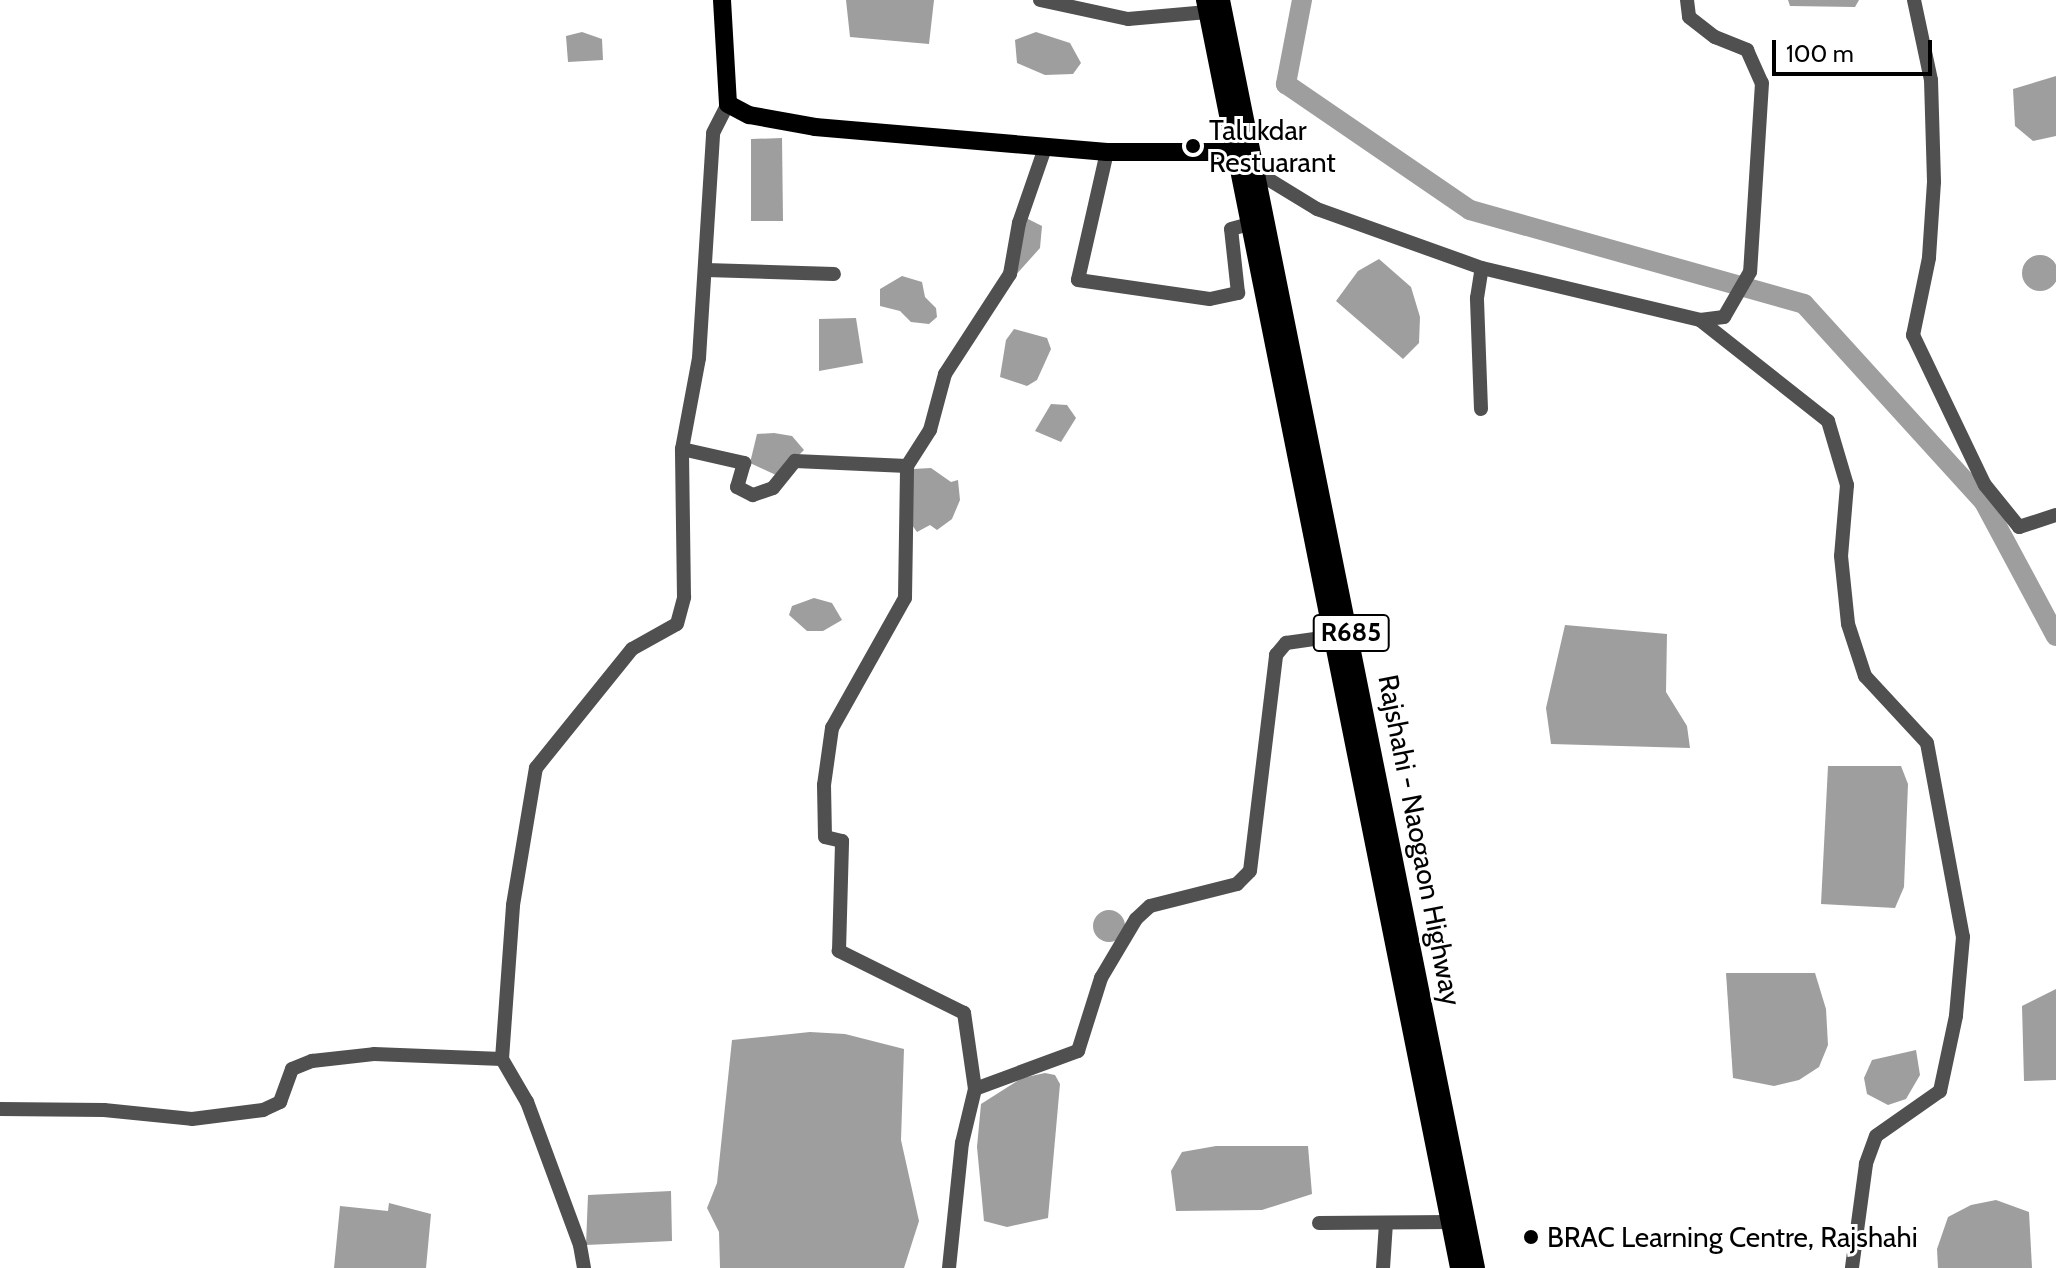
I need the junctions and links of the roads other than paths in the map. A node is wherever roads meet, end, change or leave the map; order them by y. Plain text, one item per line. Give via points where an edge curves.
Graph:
1 (722, 0) edge
2 (1040, 0) edge
3 (1687, 0) edge
4 (1914, 0) edge
5 (1212, 4) edge
6 (728, 104) junction
7 (1045, 148) junction
8 (1107, 152) junction
9 (1235, 152) junction
10 (1255, 171) junction
11 (1250, 224) junction
12 (1482, 268) junction
13 (706, 270) junction
14 (834, 274) dead end
15 (1277, 311) junction
16 (1700, 320) junction
17 (1481, 409) dead end
18 (682, 449) junction
19 (907, 466) junction
20 (2056, 515) edge
21 (1335, 636) junction
22 (502, 1059) junction
23 (975, 1089) junction
24 (0, 1109) edge
25 (1450, 1222) junction
26 (1319, 1223) dead end
27 (1386, 1223) junction
28 (584, 1268) edge
29 (949, 1268) edge
30 (1383, 1268) edge
31 (1459, 1268) edge
32 (1476, 1268) edge
33 (1852, 1268) edge

1 - 6 main road
2 - 5 street via 1128,19
3 - 16 street via 1689,17 1715,37 1747,50 1762,83 1750,272 1724,317
4 - 20 street via 1931,80 1934,182 1929,258 1913,335 1985,485 2019,527
5 - 9 main road, Rajshahi - Naogaon Highway / R685
5 - 10 main road, Rajshahi - Naogaon Highway / R685
6 - 7 main road via 749,115 815,127
6 - 13 street via 713,133
7 - 8 main road
7 - 19 street via 1019,223 1010,274 945,374 930,430
8 - 9 main road
8 - 11 street via 1078,280 1210,299 1238,293 1231,229
9 - 11 main road, Rajshahi - Naogaon Highway / R685
10 - 12 street via 1317,209
10 - 15 main road, Rajshahi - Naogaon Highway / R685
11 - 15 main road, Rajshahi - Naogaon Highway / R685
12 - 16 street
12 - 17 street via 1477,298
13 - 14 street
13 - 18 street via 699,358
15 - 21 main road, Rajshahi - Naogaon Highway / R685
15 - 32 main road, Rajshahi - Naogaon Highway / R685
16 - 33 street via 1828,421 1847,485 1841,556 1848,624 1865,676 1927,743 1963,937 1956,1016 1940,1091 1876,1136 1866,1164
18 - 19 street via 744,463 737,487 753,495 773,488 795,461
18 - 22 street via 684,597 677,624 632,649 536,768 513,905
19 - 23 street via 905,598 832,728 824,785 825,837 842,841 839,951 964,1013
21 - 23 street via 1286,643 1276,655 1250,871 1237,884 1150,906 1136,919 1101,978 1078,1051
21 - 25 main road, Rajshahi - Naogaon Highway / R685
22 - 24 street via 374,1054 312,1061 292,1069 280,1102 272,1106 192,1119 104,1110
22 - 28 street via 527,1102
23 - 29 street via 962,1143
25 - 27 street
25 - 31 main road, Rajshahi - Naogaon Highway / R685
26 - 27 street
27 - 30 street

